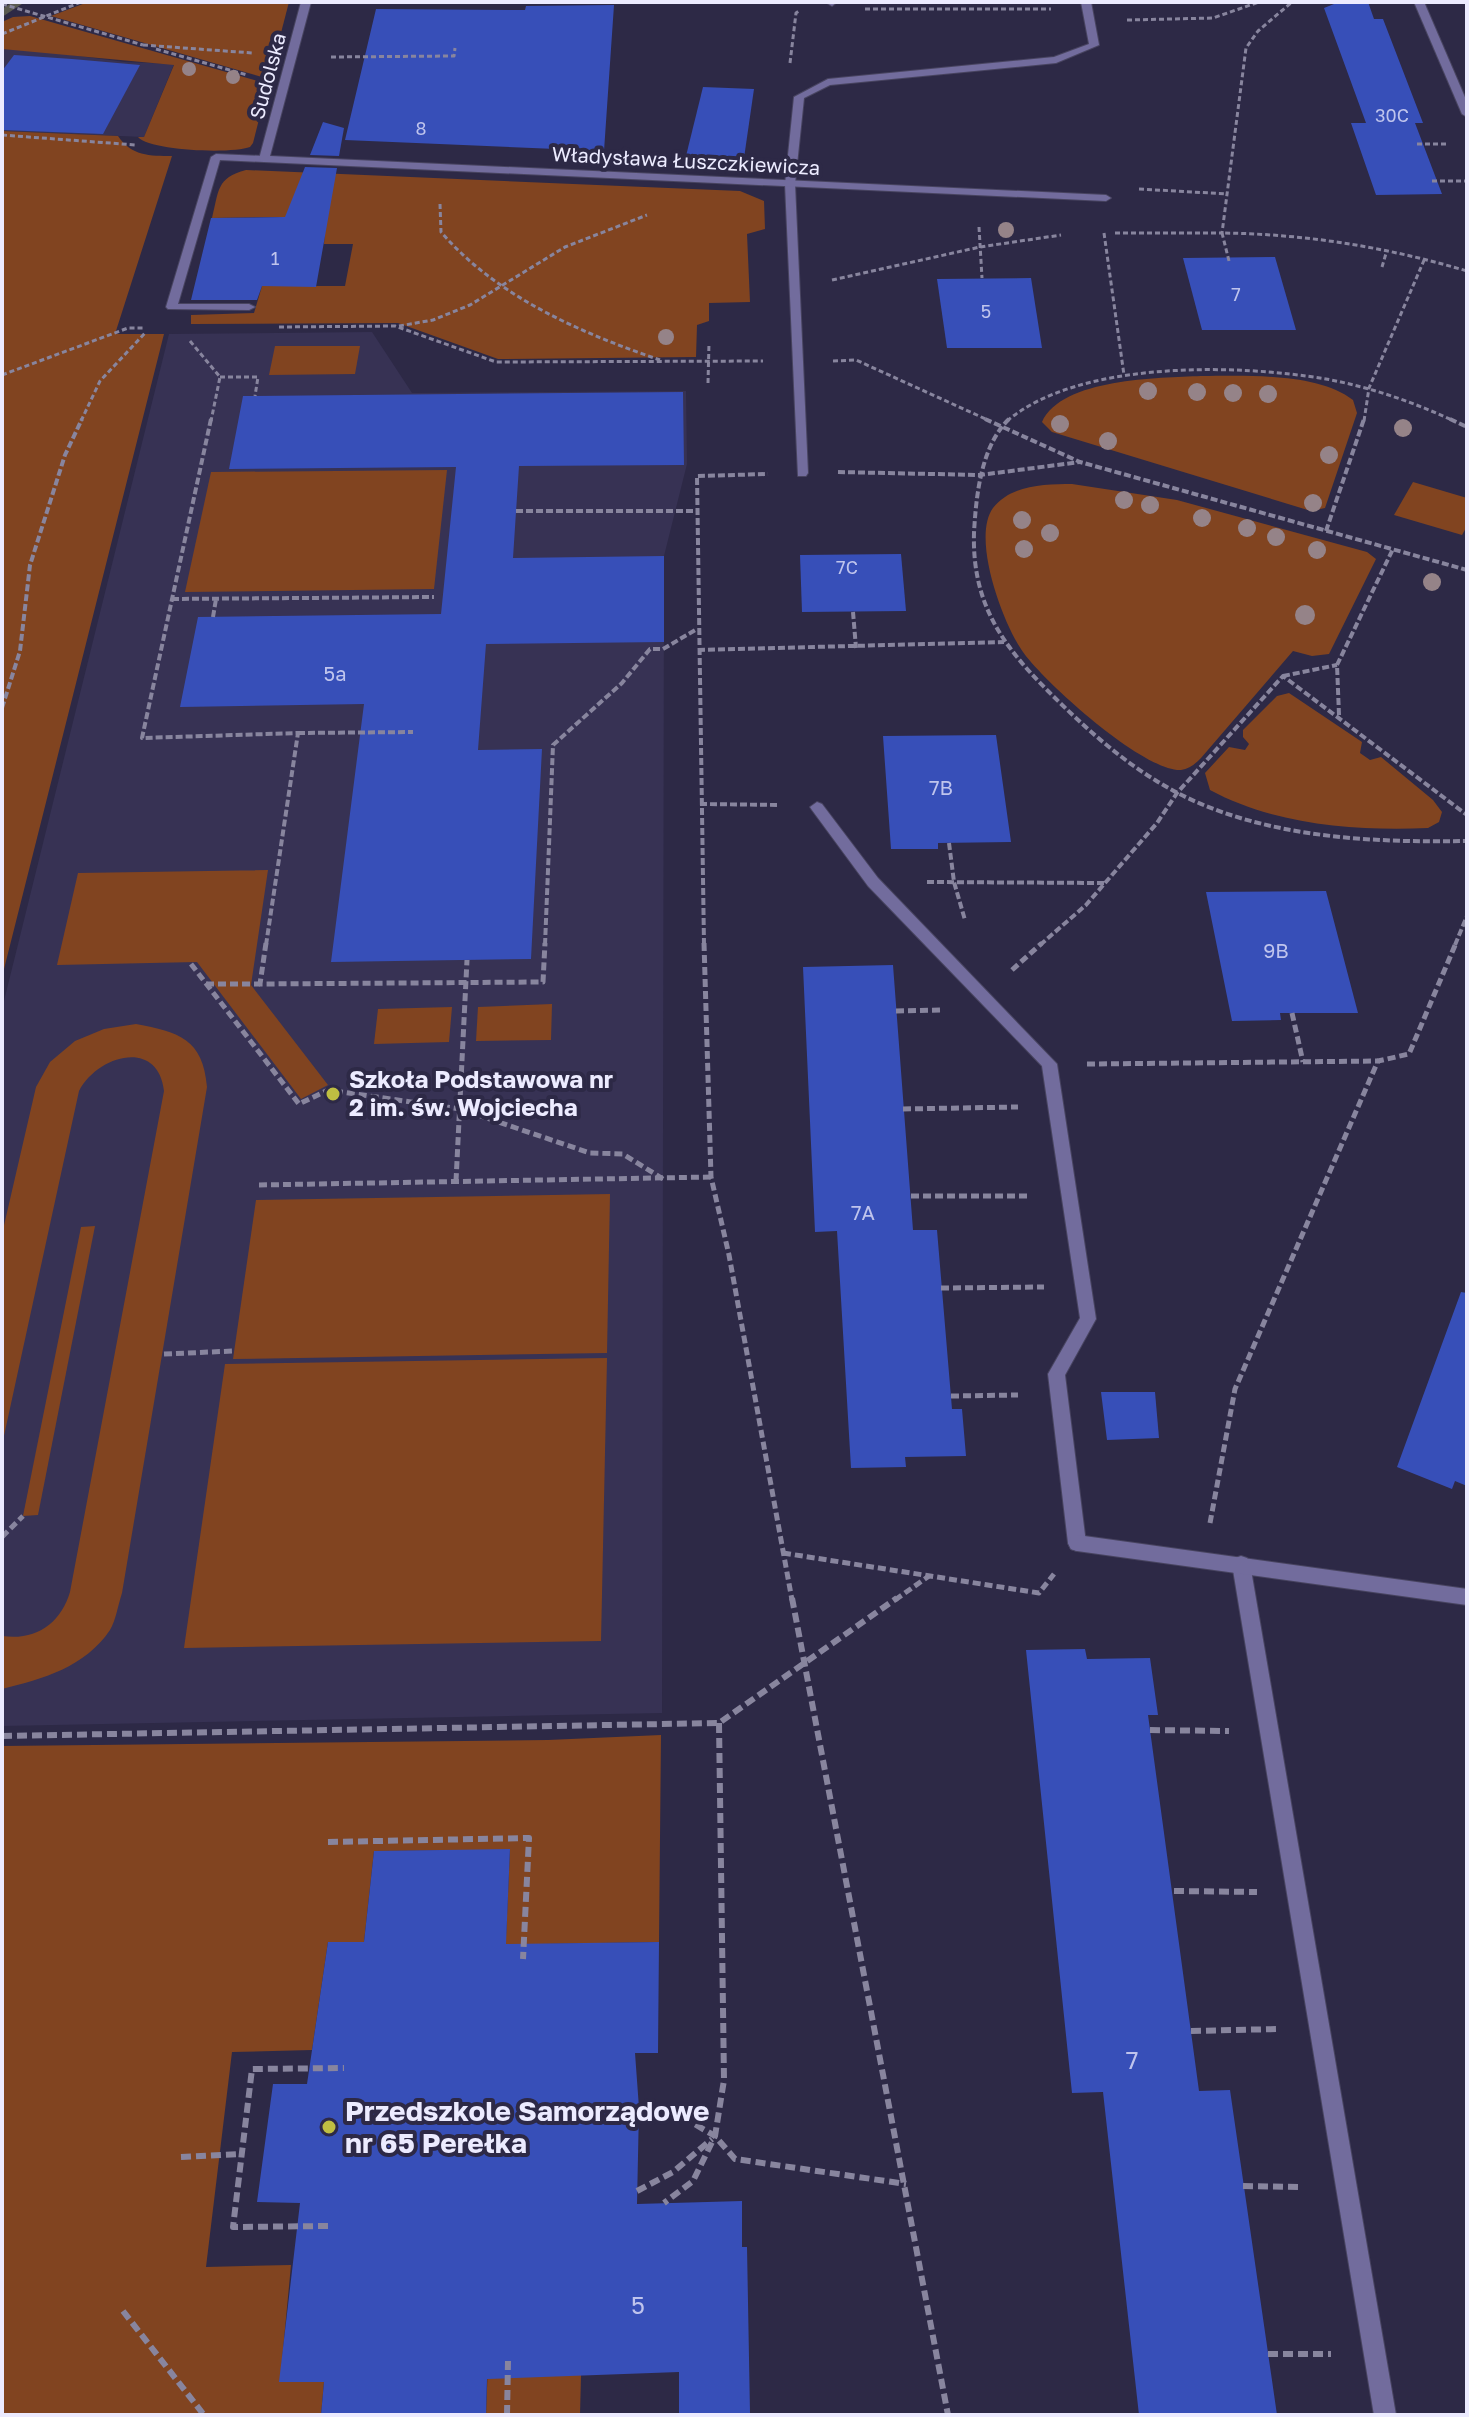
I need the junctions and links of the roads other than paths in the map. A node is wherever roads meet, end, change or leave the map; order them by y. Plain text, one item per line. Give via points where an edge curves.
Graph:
1 (306, 2) edge
2 (1419, 2) edge
3 (1087, 5) edge
4 (1467, 114) edge
5 (264, 159) junction
6 (790, 184) junction
7 (1106, 198) road end
8 (249, 307) dead end
9 (802, 473) road end
10 (817, 807) road end
11 (1241, 1564) junction
12 (1467, 1597) edge
13 (1385, 2415) edge

1 - 5 street, Sudolska
2 - 4 street
3 - 6 street via 1094,45 1056,60 828,82 799,97
5 - 6 street, Władysława Łuszczkiewicza
5 - 8 street, Władysława Łuszczkiewicza via 216,157 172,307
6 - 7 street, Władysława Łuszczkiewicza
6 - 9 street
10 - 11 street via 873,882 1049,1064 1088,1319 1056,1374 1077,1543
11 - 12 street
11 - 13 street

